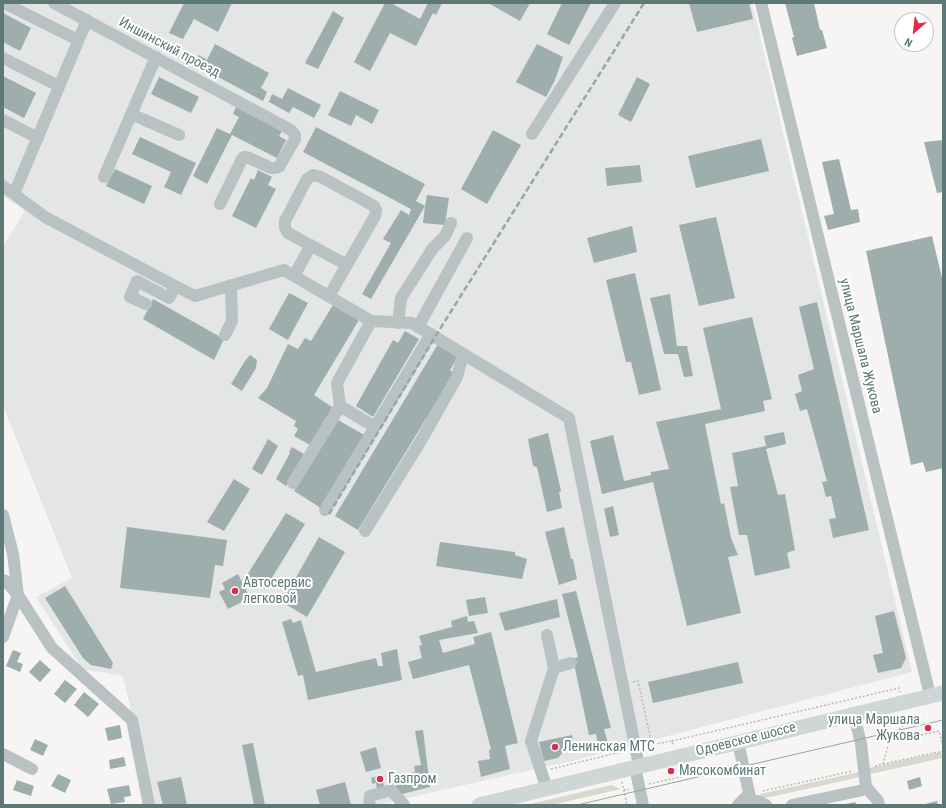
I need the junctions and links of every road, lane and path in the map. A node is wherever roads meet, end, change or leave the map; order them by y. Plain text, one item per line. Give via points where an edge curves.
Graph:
1 (4, 3) edge
2 (54, 3) edge
3 (615, 3) edge
4 (762, 3) edge
5 (87, 20) junction
6 (78, 40) junction
7 (156, 57) junction
8 (3, 58) edge
9 (59, 86) junction
10 (131, 114) junction
11 (3, 120) edge
12 (532, 134) dead end
13 (179, 135) dead end
14 (38, 138) junction
15 (104, 177) dead end
16 (3, 186) edge
17 (14, 194) junction
18 (220, 204) dead end
19 (451, 223) dead end
20 (467, 238) dead end
21 (311, 245) junction
22 (347, 265) junction
23 (294, 276) junction
24 (231, 285) junction
25 (175, 286) junction
26 (329, 296) junction
27 (146, 304) dead end
28 (371, 321) junction
29 (398, 323) junction
30 (418, 327) junction
31 (431, 334) junction
32 (225, 335) dead end
33 (463, 354) junction
34 (340, 406) junction
35 (374, 427) junction
36 (293, 483) dead end
37 (325, 510) dead end
38 (3, 515) edge
39 (365, 531) dead end
40 (3, 580) edge
41 (18, 595) junction
42 (547, 635) dead end
43 (3, 636) edge
44 (572, 663) dead end
45 (554, 668) junction
46 (623, 684) junction
47 (937, 694) edge
48 (854, 714) junction
49 (738, 742) junction
50 (652, 745) junction
51 (636, 748) junction
52 (943, 750) edge
53 (3, 754) edge
54 (676, 757) junction
55 (742, 763) junction
56 (883, 764) dead end
57 (637, 766) junction
58 (32, 769) dead end
59 (620, 771) junction
60 (541, 772) junction
61 (681, 777) junction
62 (640, 786) junction
63 (866, 787) junction
64 (547, 789) junction
65 (624, 790) junction
66 (749, 794) junction
67 (797, 804) edge
68 (149, 805) edge
69 (369, 805) edge
70 (404, 805) edge
71 (483, 805) edge
72 (627, 805) edge
73 (643, 805) edge
74 (738, 805) edge
75 (766, 805) edge
76 (879, 805) edge

1 - 6 street
2 - 5 street, Иншинский проезд
3 - 12 street
4 - 47 street, улица Маршала Жукова
5 - 6 street
5 - 7 street, Иншинский проезд
6 - 9 street
7 - 10 street
7 - 18 street, Иншинский проезд via 291,130 295,135 279,167 271,168 244,157
8 - 9 street
9 - 14 street
10 - 13 street
10 - 15 street
11 - 14 street
14 - 17 street
16 - 17 street
17 - 25 street via 45,217
19 - 29 street via 445,236 433,248 401,298
20 - 30 street
21 - 22 street
21 - 22 street via 288,233 285,221 307,179 313,175 374,206 376,210
21 - 23 street
22 - 26 street
23 - 24 street via 284,270
23 - 26 street
24 - 25 street via 195,296
24 - 32 street via 232,322
25 - 27 street via 169,298 137,281 130,297
26 - 28 street
28 - 29 street
28 - 34 street via 337,383
29 - 30 street via 412,323
30 - 31 street
31 - 33 street
31 - 35 street
33 - 39 street via 457,377
33 - 46 street via 569,418
34 - 35 street
34 - 36 street
35 - 37 street
38 - 41 street via 13,554
40 - 41 street
41 - 43 street
41 - 68 street via 52,648 132,720
42 - 45 street
44 - 45 street
45 - 60 street via 532,741
46 - 50 path via 638,681
46 - 51 street
47 - 48 main road, Одоевское шоссе
48 - 49 main road, Одоевское шоссе
48 - 63 street via 862,750
49 - 54 main road, Одоевское шоссе
49 - 55 street
50 - 51 path
50 - 54 path via 672,741
51 - 57 street
51 - 60 path
52 - 56 path
53 - 58 street
54 - 57 main road, Одоевское шоссе
54 - 61 path
55 - 61 path
55 - 66 street
57 - 59 main road, Одоевское шоссе
57 - 62 street
59 - 64 main road, Одоевское шоссе
59 - 65 path
60 - 64 street
61 - 62 path
62 - 65 path
62 - 73 street
63 - 67 street via 863,790
63 - 76 street
64 - 71 main road, Одоевское шоссе
65 - 72 path
66 - 74 street
66 - 75 street via 751,802 758,801
69 - 70 street via 370,796 391,790

